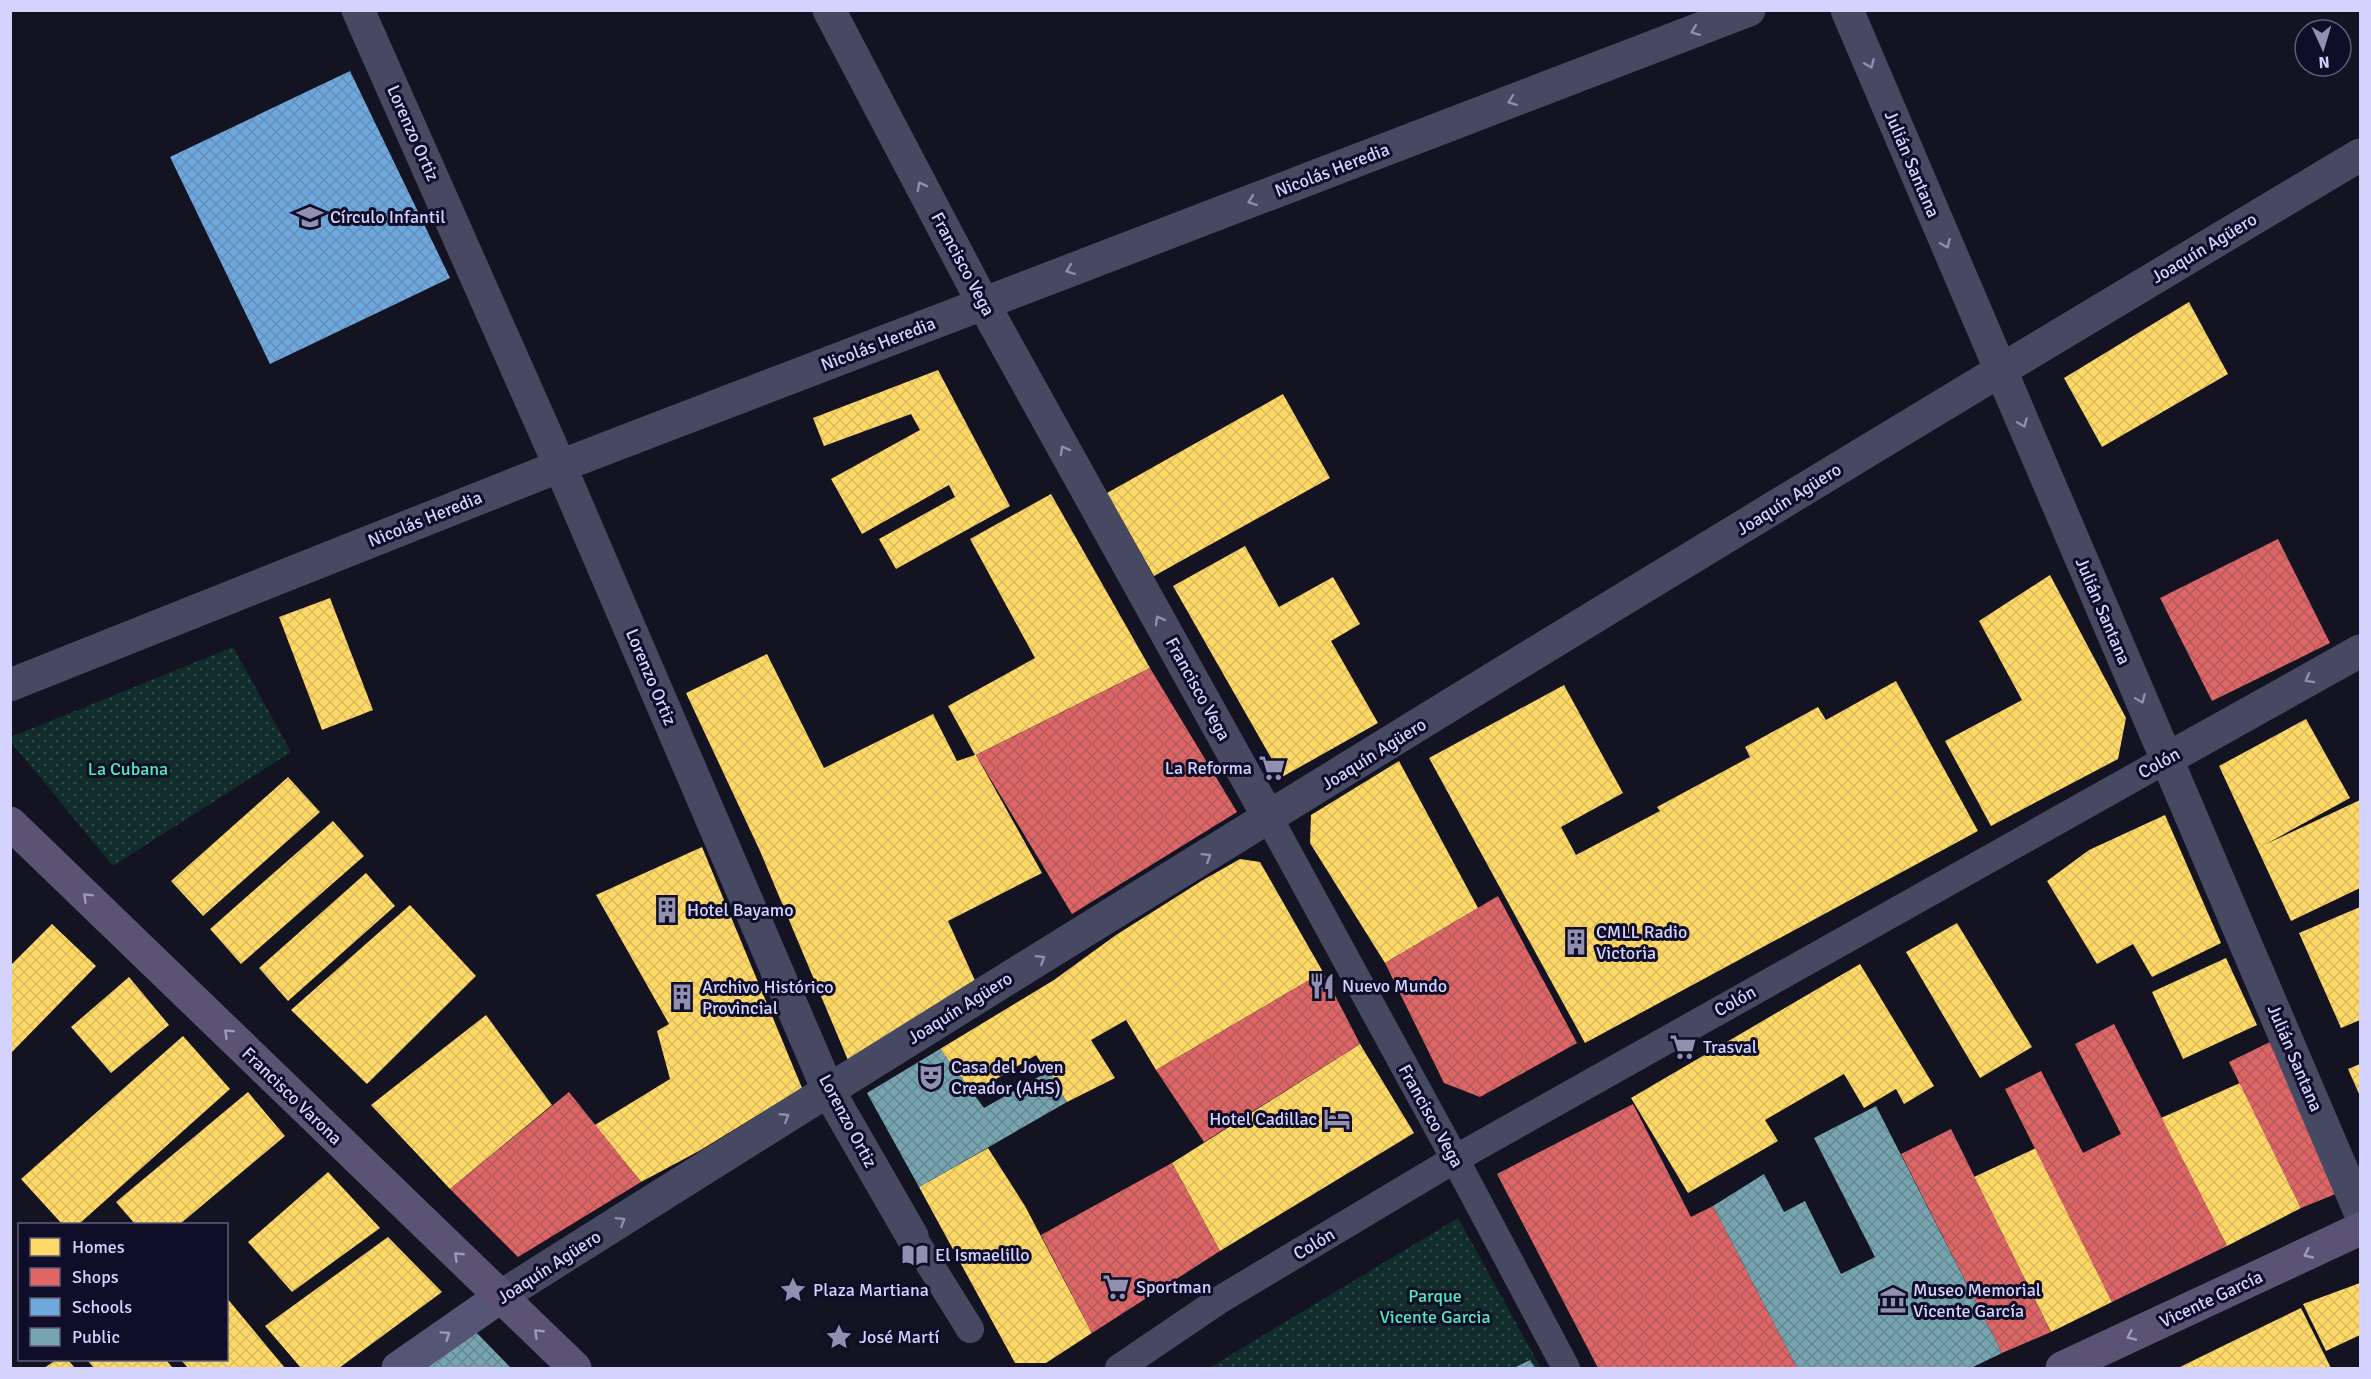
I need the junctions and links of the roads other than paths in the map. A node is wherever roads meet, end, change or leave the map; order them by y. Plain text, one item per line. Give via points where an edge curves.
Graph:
1 (358, 10) edge
2 (829, 10) edge
3 (1749, 10) edge
4 (1847, 10) edge
5 (2361, 154) edge
6 (983, 303) junction
7 (2000, 370) junction
8 (560, 466) junction
9 (2361, 651) edge
10 (10, 685) edge
11 (2167, 759) junction
12 (1269, 818) junction
13 (10, 823) edge
14 (828, 1090) junction
15 (1455, 1159) junction
16 (2361, 1212) edge
17 (2361, 1229) edge
18 (912, 1236) joint
19 (500, 1297) junction
20 (970, 1329) dead end
21 (398, 1368) edge
22 (575, 1368) edge
23 (1119, 1368) edge
24 (1566, 1368) edge
25 (2062, 1368) edge

1 - 8 street, Lorenzo Ortiz
6 -> 2 street, Francisco Vega
3 -> 6 street, Nicolás Heredia
4 -> 7 street, Julián Santana
5 - 7 street, Joaquín Agüero
6 - 8 street, Nicolás Heredia
12 -> 6 street, Francisco Vega
7 -> 11 street, Julián Santana
7 - 12 street, Joaquín Agüero
8 - 10 street, Nicolás Heredia
8 - 14 street, Lorenzo Ortiz
9 -> 11 street, Colón
11 - 15 street, Colón
11 - 16 street, Julián Santana
14 -> 12 street, Joaquín Agüero
12 - 15 street, Francisco Vega
19 -> 13 main road, Francisco Varona
14 - 18 street, Lorenzo Ortiz
19 -> 14 street, Joaquín Agüero
15 - 23 street, Colón via 1221,1299
15 - 24 street, Francisco Vega
17 -> 25 main road, Vicente García
18 - 20 street, Lorenzo Ortiz
21 -> 19 main road, Joaquín Agüero
22 -> 19 main road, Francisco Varona

